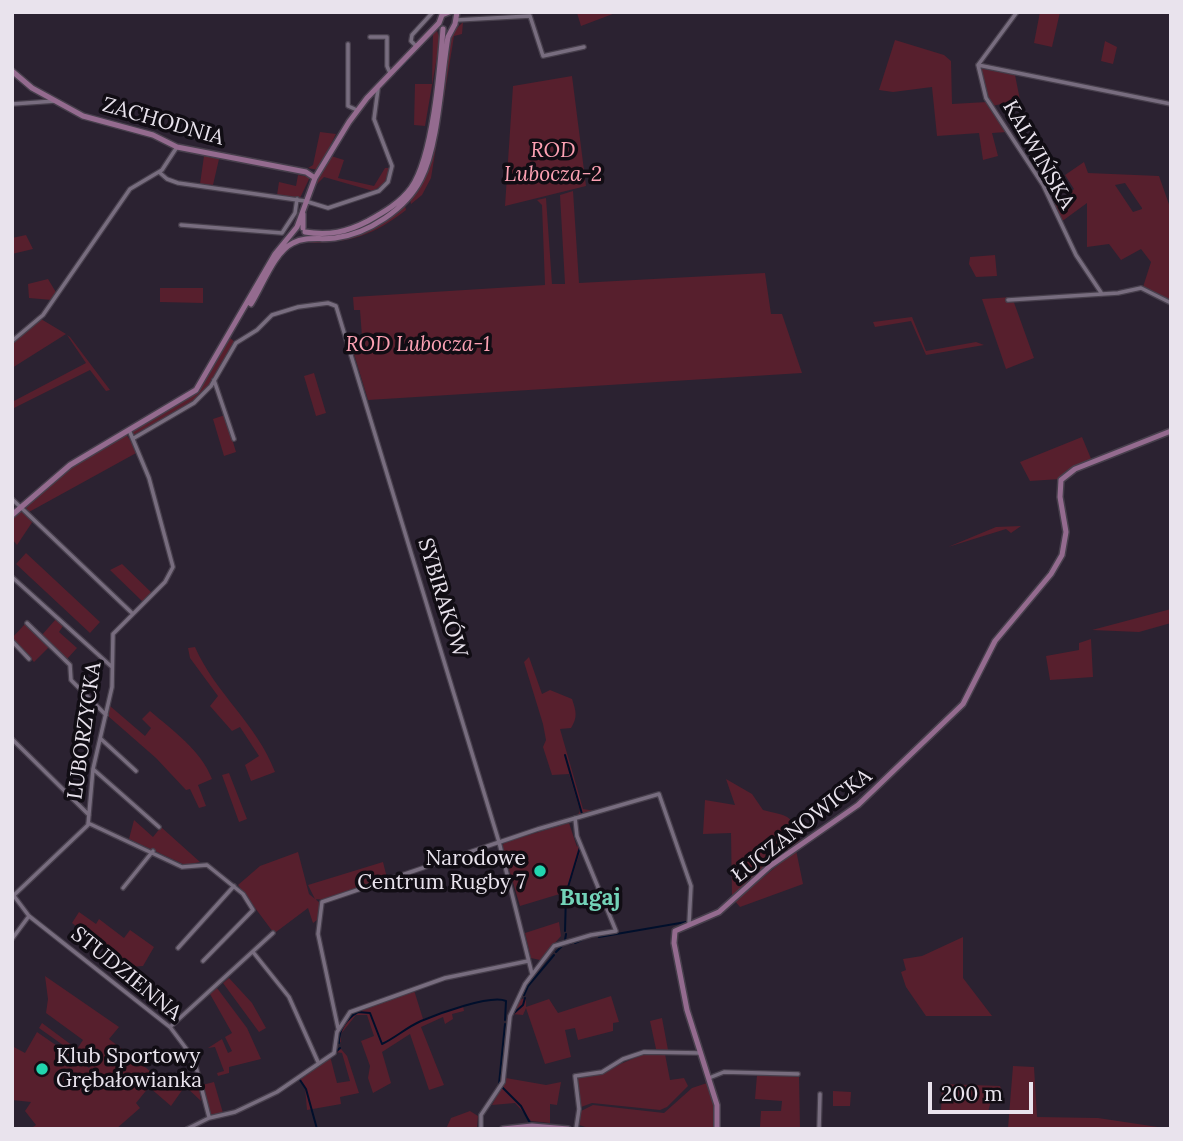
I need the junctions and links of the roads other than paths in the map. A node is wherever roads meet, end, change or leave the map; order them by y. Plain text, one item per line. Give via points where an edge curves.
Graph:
1 (433, 12) edge
2 (1017, 12) edge
3 (448, 13) edge
4 (456, 17) edge
5 (443, 27) junction
6 (370, 37) dead end
7 (348, 44) dead end
8 (416, 46) junction
9 (584, 47) dead end
10 (978, 65) junction
11 (12, 71) edge
12 (390, 73) junction
13 (377, 87) junction
14 (55, 101) junction
15 (12, 104) edge
16 (1171, 104) edge
17 (357, 110) junction
18 (177, 147) junction
19 (159, 172) junction
20 (315, 178) junction
21 (297, 199) junction
22 (305, 201) junction
23 (181, 225) dead end
24 (302, 231) junction
25 (293, 239) junction
26 (1101, 294) junction
27 (1008, 300) dead end
28 (1171, 303) edge
29 (230, 335) junction
30 (239, 340) junction
31 (12, 341) edge
32 (214, 380) junction
33 (129, 430) junction
34 (1171, 431) edge
35 (134, 438) junction
36 (234, 439) dead end
37 (13, 500) edge
38 (26, 501) junction
39 (20, 507) junction
40 (12, 515) edge
41 (12, 577) edge
42 (133, 614) junction
43 (27, 623) dead end
44 (12, 641) edge
45 (29, 659) dead end
46 (112, 667) junction
47 (106, 715) junction
48 (101, 739) junction
49 (13, 743) edge
50 (93, 769) junction
51 (136, 771) dead end
52 (89, 816) junction
53 (575, 818) junction
54 (88, 823) junction
55 (159, 827) dead end
56 (499, 842) junction
57 (153, 851) junction
58 (234, 886) junction
59 (123, 888) dead end
60 (13, 896) edge
61 (12, 904) edge
62 (19, 905) junction
63 (29, 916) junction
64 (689, 924) junction
65 (273, 933) dead end
66 (12, 939) edge
67 (178, 948) dead end
68 (253, 952) junction
69 (203, 961) dead end
70 (528, 961) junction
71 (532, 974) junction
72 (170, 1027) junction
73 (338, 1028) junction
74 (701, 1053) junction
75 (318, 1062) junction
76 (798, 1074) dead end
77 (709, 1079) junction
78 (820, 1094) dead end
79 (209, 1118) junction
80 (187, 1129) edge
81 (481, 1129) edge
82 (503, 1129) edge
83 (568, 1129) edge
84 (576, 1129) edge
85 (717, 1129) edge
86 (819, 1129) edge

1 - 8 street via 412,35
2 - 10 street
3 - 4 street
3 - 5 street via 442,15
4 - 5 street
4 - 9 street via 530,16 543,57
5 - 8 street via 429,31
5 - 24 street via 425,153 410,189 387,210 351,229 328,234
6 - 12 street via 387,37
7 - 17 street via 348,106
8 - 12 street
10 - 16 street
10 - 26 street, KALWIŃSKA via 986,98 1038,177 1076,255
11 - 14 street, ZACHODNIA
12 - 13 street
13 - 17 street
13 - 22 street via 374,119 391,160 388,182 379,191 332,207
14 - 15 street
14 - 18 street, ZACHODNIA via 83,116 153,135
17 - 20 street
18 - 19 street
18 - 20 street, ZACHODNIA via 306,172
19 - 21 street via 178,183
19 - 31 street via 130,189 43,315
20 - 22 street
21 - 22 street
21 - 23 street via 296,210 282,233
22 - 24 street
24 - 25 street
24 - 25 street via 292,230
25 - 29 street
26 - 27 street
26 - 28 street via 1141,288
29 - 30 street
29 - 33 street via 196,390
30 - 32 street
30 - 56 street, SYBIRAKÓW via 280,312 328,303 336,306
32 - 35 street via 194,403
32 - 36 street
33 - 35 street, LUBORZYCKA
33 - 38 street via 70,465
34 - 64 street, ŁUCZANOWICKA via 1075,469 1061,480 1066,532 1058,564 995,641 963,704 858,805 769,866 719,912
35 - 42 street, LUBORZYCKA via 174,566 167,580
37 - 38 street
37 - 39 street
38 - 39 street
39 - 40 street
39 - 42 street
41 - 46 street
42 - 46 street, LUBORZYCKA via 113,634
43 - 47 street via 70,665 71,680
44 - 45 street
46 - 47 street, LUBORZYCKA
47 - 48 street, LUBORZYCKA
48 - 50 street, LUBORZYCKA
48 - 51 street
49 - 52 street
50 - 52 street, LUBORZYCKA
50 - 55 street
52 - 54 street, LUBORZYCKA
53 - 56 street
53 - 64 street via 660,794 691,886
53 - 71 street via 577,836 616,931 559,943
54 - 57 street
54 - 60 street
56 - 70 street, SYBIRAKÓW
56 - 73 street via 322,902 318,934
57 - 58 street via 182,867 208,865
57 - 59 street
58 - 67 street
58 - 69 street via 253,910
60 - 62 street, STUDZIENNA
61 - 62 street
62 - 63 street, STUDZIENNA
63 - 66 street
63 - 72 street, STUDZIENNA
64 - 74 street via 677,929 673,942
65 - 68 street
68 - 72 street
68 - 75 street via 289,997
70 - 71 street, SYBIRAKÓW
70 - 73 street via 445,978 365,1006 350,1012
71 - 81 street via 510,1016 501,1086 481,1115
72 - 79 street, STUDZIENNA via 194,1059
73 - 75 street via 336,1050
74 - 77 street
74 - 84 street via 645,1052 603,1072 575,1076
75 - 79 street via 277,1092 235,1112
76 - 77 street via 724,1072
77 - 85 street via 718,1105
78 - 86 street
79 - 80 street
82 - 83 street

